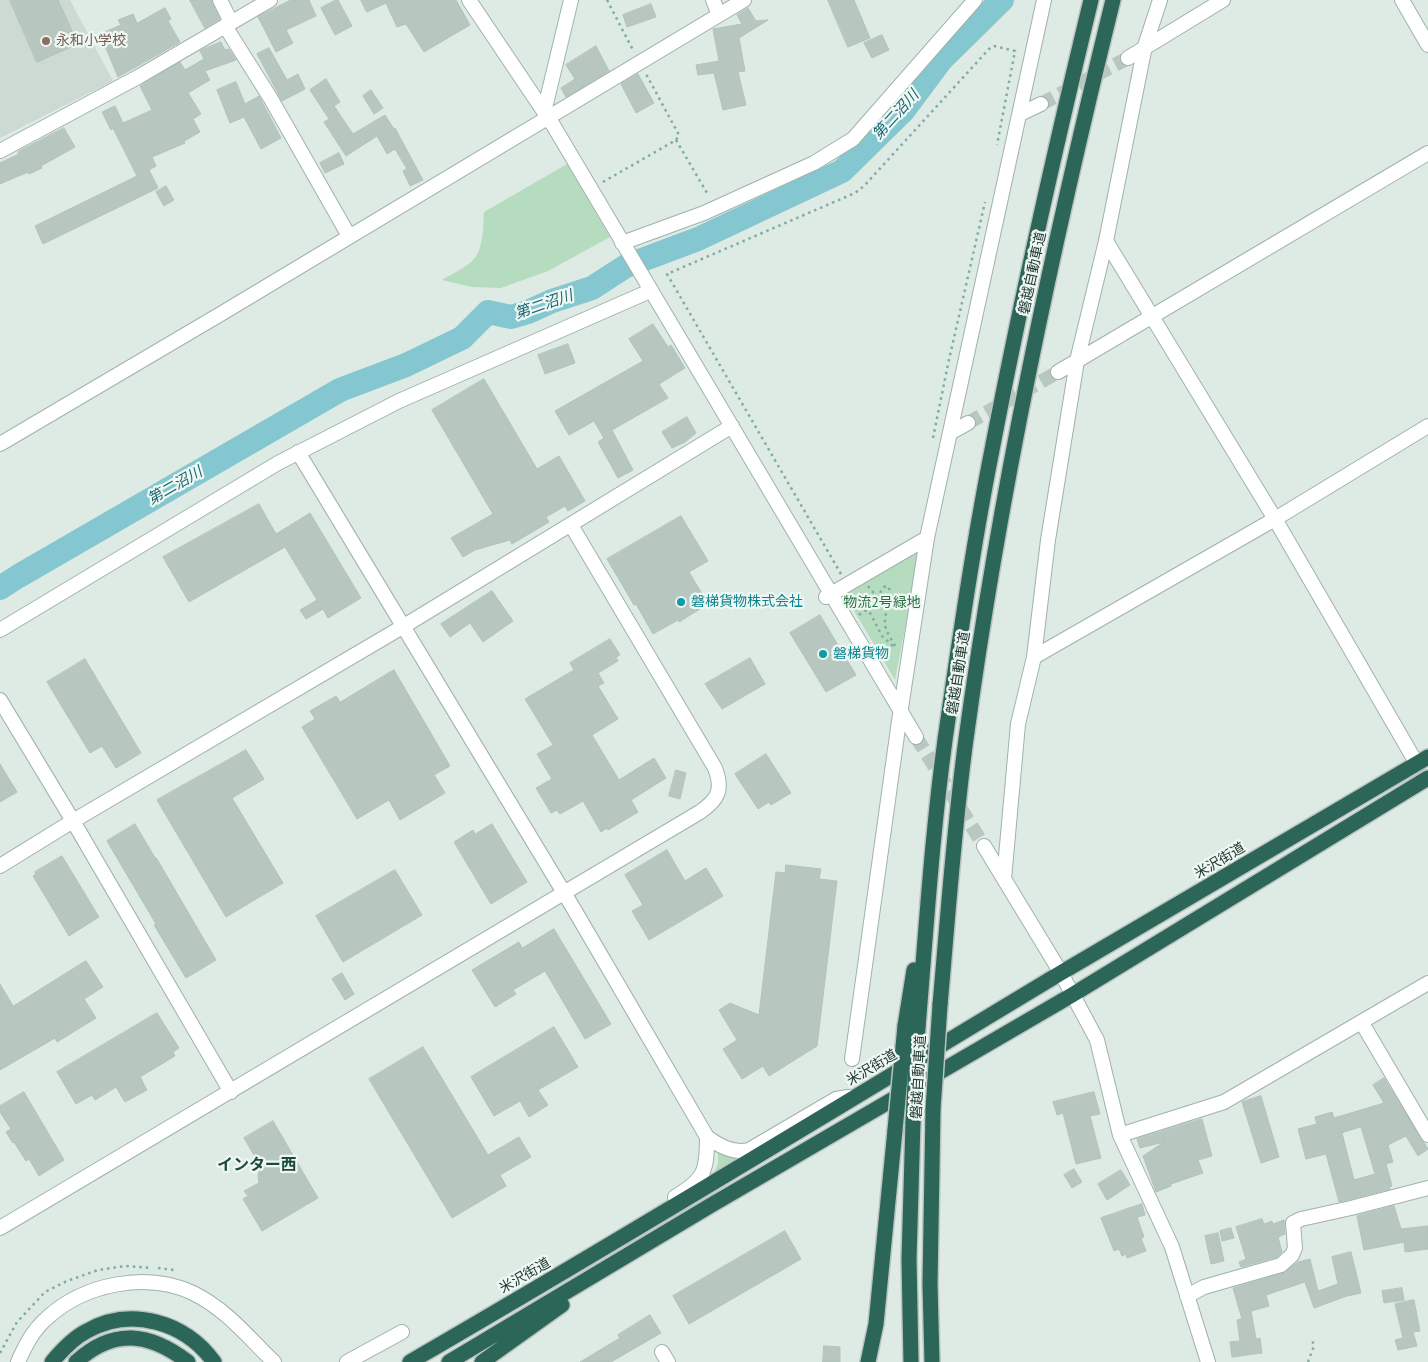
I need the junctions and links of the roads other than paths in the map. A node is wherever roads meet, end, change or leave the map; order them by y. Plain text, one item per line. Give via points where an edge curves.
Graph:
1 (220, 0) edge
2 (270, 0) edge
3 (469, 0) edge
4 (571, 0) edge
5 (713, 0) edge
6 (744, 0) edge
7 (1044, 0) edge
8 (1091, 0) edge
9 (1113, 0) edge
10 (1160, 0) edge
11 (1223, 0) edge
12 (1402, 0) edge
13 (967, 4) edge
14 (719, 15) junction
15 (228, 24) junction
16 (1428, 45) edge
17 (1146, 46) junction
18 (1128, 58) tunnel mouth
19 (1042, 104) tunnel mouth
20 (1020, 114) junction
21 (546, 115) junction
22 (0, 151) edge
23 (1428, 153) edge
24 (349, 236) junction
25 (1106, 241) junction
26 (624, 247) junction
27 (650, 291) junction
28 (1151, 317) junction
29 (1077, 361) junction
30 (1058, 372) tunnel mouth
31 (968, 423) tunnel mouth
32 (732, 426) junction
33 (1428, 426) edge
34 (950, 433) junction
35 (0, 444) edge
36 (298, 452) junction
37 (1275, 519) junction
38 (571, 525) junction
39 (927, 538) junction
40 (832, 594) junction
41 (404, 626) junction
42 (0, 630) edge
43 (1034, 657) junction
44 (0, 700) edge
45 (900, 712) junction
46 (5, 720) edge
47 (916, 737) tunnel mouth
48 (1422, 760) edge
49 (1428, 778) edge
50 (73, 821) junction
51 (984, 846) tunnel mouth
52 (0, 866) edge
53 (1004, 879) junction
54 (564, 893) junction
55 (1060, 974) junction
56 (1428, 984) edge
57 (1072, 995) junction
58 (1362, 1023) junction
59 (911, 1026) junction
60 (852, 1059) dead end
61 (232, 1092) junction
62 (854, 1098) junction
63 (1120, 1135) junction
64 (1428, 1135) edge
65 (708, 1137) junction
66 (1428, 1188) edge
67 (662, 1212) junction
68 (0, 1228) edge
69 (659, 1237) junction
70 (930, 1284) junction
71 (1187, 1296) junction
72 (402, 1332) dead end
73 (18, 1362) edge
74 (52, 1362) edge
75 (76, 1362) edge
76 (188, 1362) edge
77 (214, 1362) edge
78 (274, 1362) edge
79 (347, 1362) edge
80 (410, 1362) edge
81 (449, 1362) edge
82 (482, 1362) edge
83 (868, 1362) edge
84 (911, 1362) edge
85 (932, 1362) edge
86 (938, 1362) edge
87 (1208, 1362) edge

1 - 15 street
2 - 15 street
3 - 21 street
4 - 21 street
5 - 14 street
6 - 14 street
7 - 20 street
8 - 59 highway, 磐越自動車道 via 992,452 945,742
9 - 70 highway, 磐越自動車道, bridge via 1044,297 998,530 966,740 954,837 933,1110
10 - 17 street
11 - 17 street
12 - 16 street
13 - 26 street via 853,139 838,150
14 - 21 street
15 - 22 street via 138,77
15 - 24 street
17 - 18 street
17 - 25 street
19 - 20 street
20 - 34 street
21 - 24 street
21 - 26 street
23 - 28 street
24 - 35 street
25 - 28 street
25 - 29 street
26 - 27 street
27 - 32 street
27 - 36 street via 398,401
28 - 29 street
28 - 37 street
29 - 30 street
29 - 43 street via 1048,540
31 - 34 street
32 - 38 street
32 - 40 street
33 - 37 street
34 - 39 street
36 - 41 street
36 - 42 street
37 - 43 street
37 - 48 street
38 - 41 street
38 - 54 street via 715,768 719,793 700,812
39 - 40 street via 855,576
39 - 45 street
40 - 45 street
41 - 50 street
41 - 54 street
43 - 53 street via 1018,724
44 - 46 street
45 - 47 street
45 - 60 street
46 - 50 street
48 - 55 highway, 米沢街道
49 - 57 highway
50 - 52 street
50 - 61 street
51 - 53 street
53 - 55 street
54 - 61 street
54 - 65 street
55 - 57 street
55 - 62 highway, 米沢街道
56 - 58 street
57 - 63 street via 1097,1040
57 - 69 highway
58 - 63 street via 1224,1102
58 - 64 street
59 - 83 highway, bridge via 894,1130 876,1324
59 - 84 highway, 磐越自動車道, bridge
61 - 68 street
62 - 65 street via 836,1099 743,1152 721,1146
62 - 67 highway, 米沢街道
63 - 71 street via 1172,1247
65 - 67 street via 703,1174 690,1188 669,1201
66 - 71 street via 1301,1219 1293,1223 1295,1248 1292,1255 1281,1265 1204,1287
67 - 80 highway, 米沢街道
69 - 81 highway
69 - 82 highway via 637,1257 566,1302
70 - 85 highway, 磐越自動車道
70 - 86 highway
71 - 87 street
72 - 79 street
73 - 78 street via 34,1331 70,1300 95,1290 145,1282 170,1285 217,1307
74 - 77 highway via 85,1331 106,1322 134,1319 156,1321 176,1329 193,1340
75 - 76 highway via 99,1346 118,1339 137,1338 171,1349

